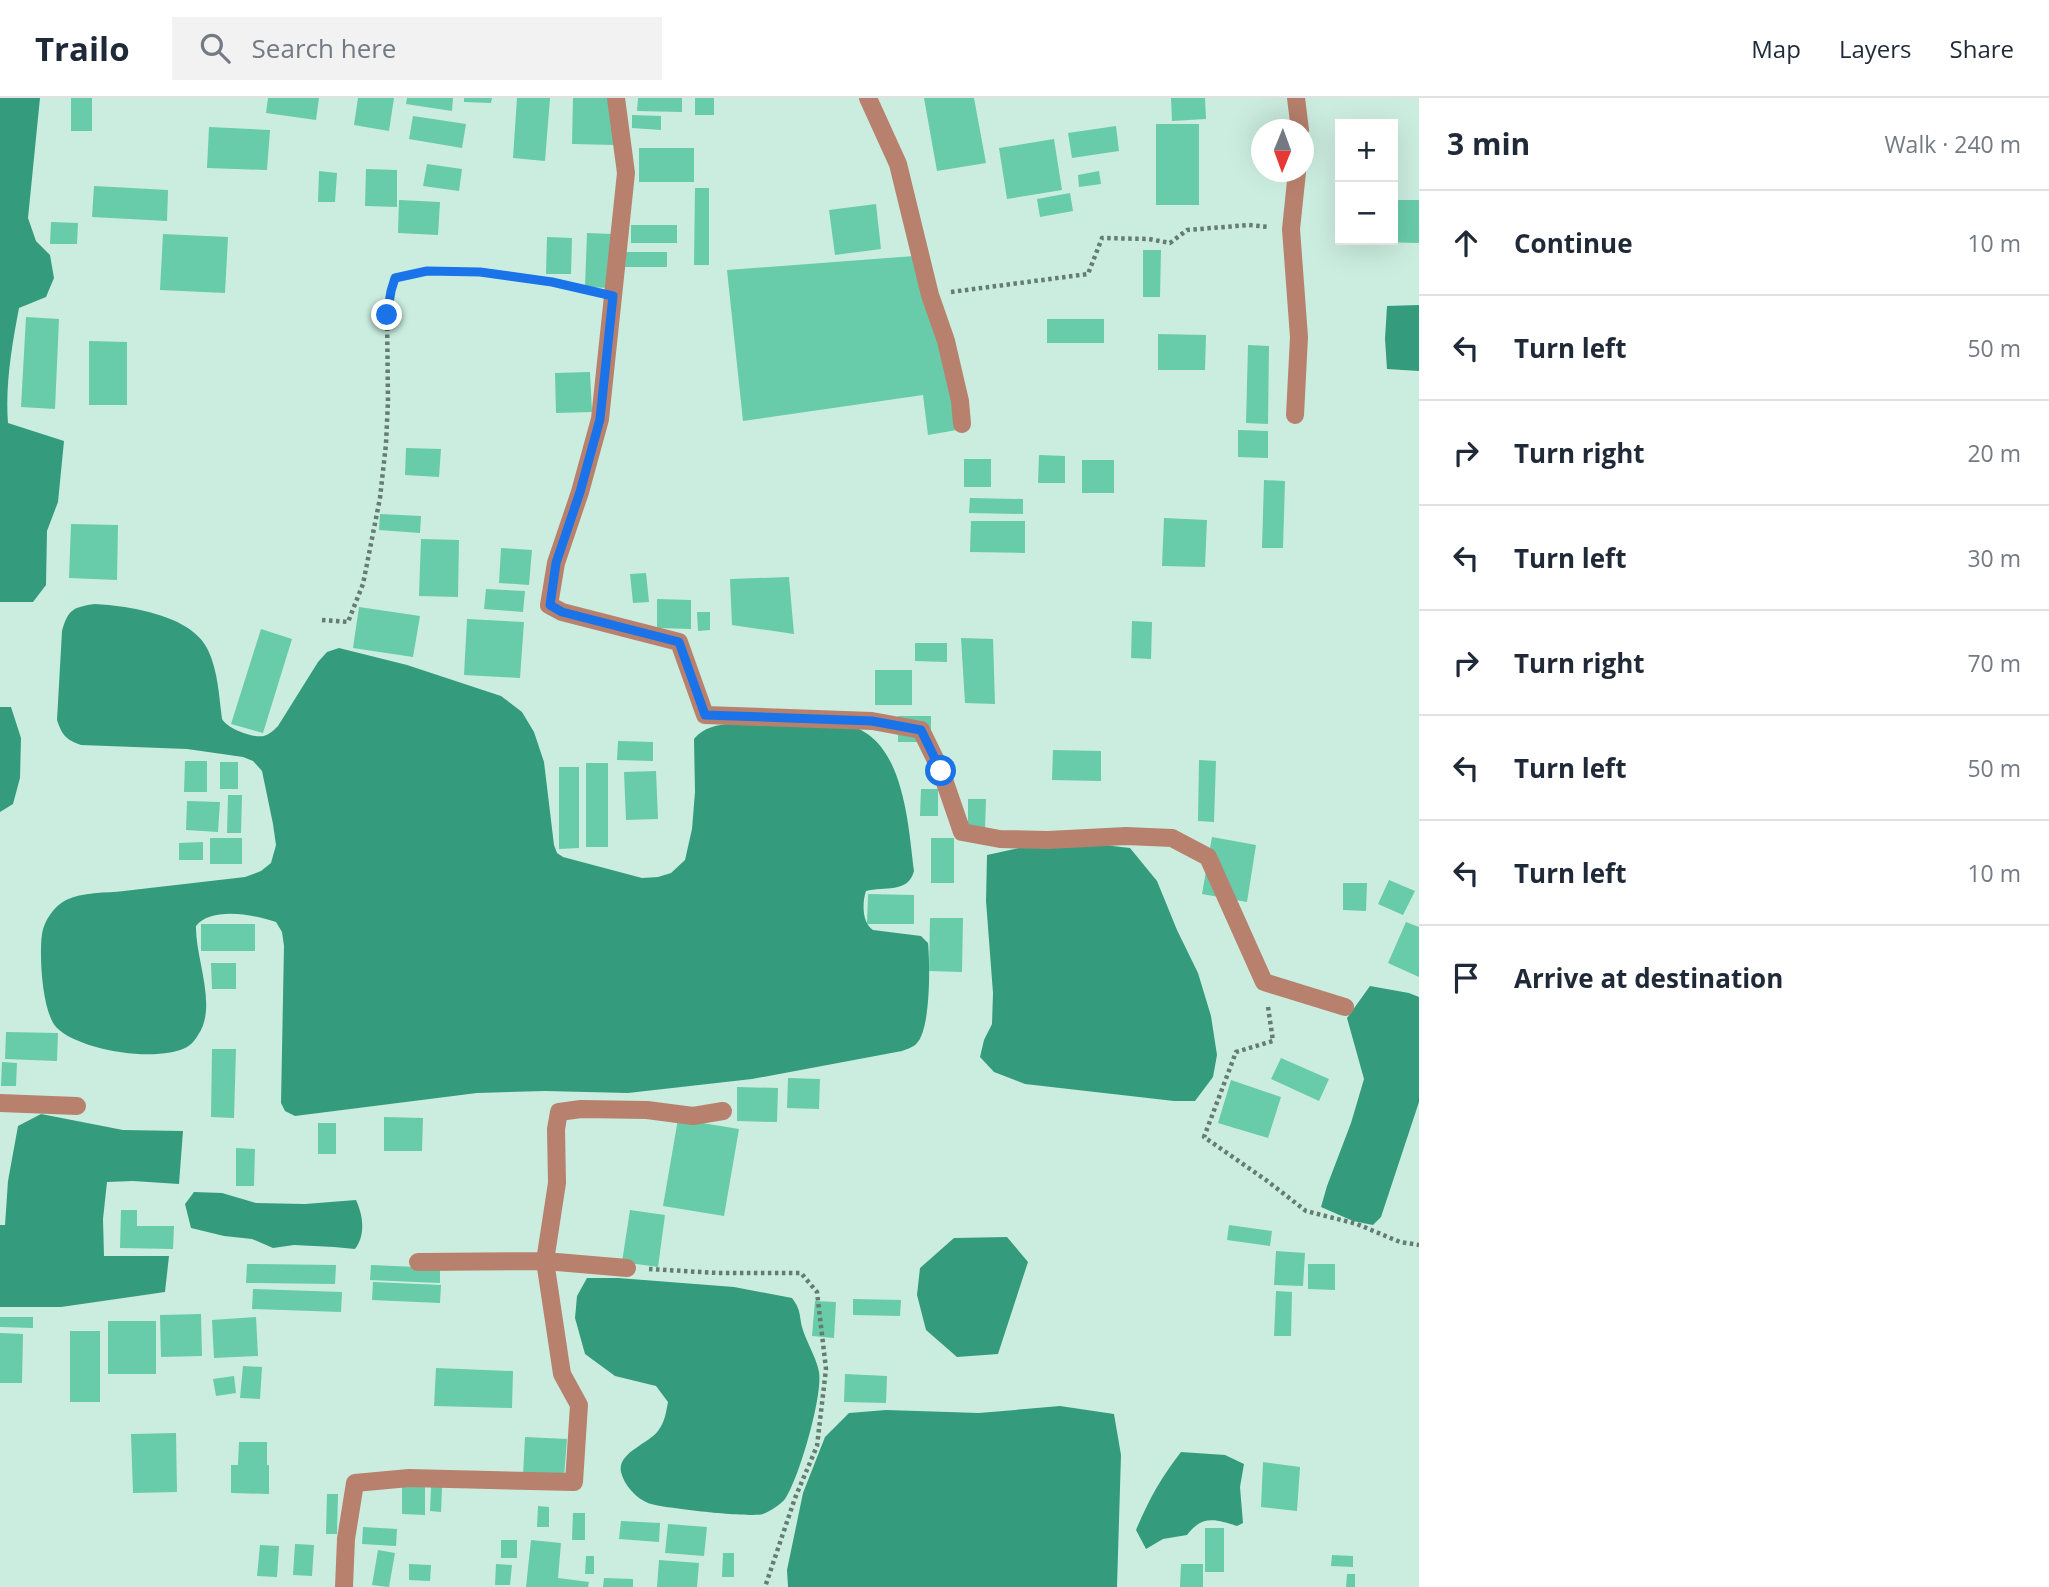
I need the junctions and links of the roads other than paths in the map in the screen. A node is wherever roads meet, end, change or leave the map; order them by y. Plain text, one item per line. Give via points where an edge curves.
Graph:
1 (616, 98) edge
2 (868, 98) edge
3 (1296, 98) edge
4 (1299, 119) edge
5 (1296, 182) edge
6 (1295, 415) dead end
7 (962, 424) dead end
8 (1345, 1007) dead end
9 (0, 1103) edge
10 (77, 1106) dead end
11 (723, 1111) dead end
12 (545, 1261) junction
13 (418, 1262) dead end
14 (627, 1268) road end
15 (344, 1587) edge

1 - 8 street via 626,173 600,419 556,563 550,605 679,642 705,715 872,721 921,730 962,832 1000,839 1172,838 1208,857 1265,982
2 - 7 street via 898,164 946,341
3 - 4 street
5 - 6 street via 1291,229 1299,337
9 - 10 street
11 - 12 street via 693,1116 646,1110 559,1112 557,1183
12 - 13 street
12 - 14 street
12 - 15 street via 562,1374 579,1405 574,1482 409,1478 355,1483

